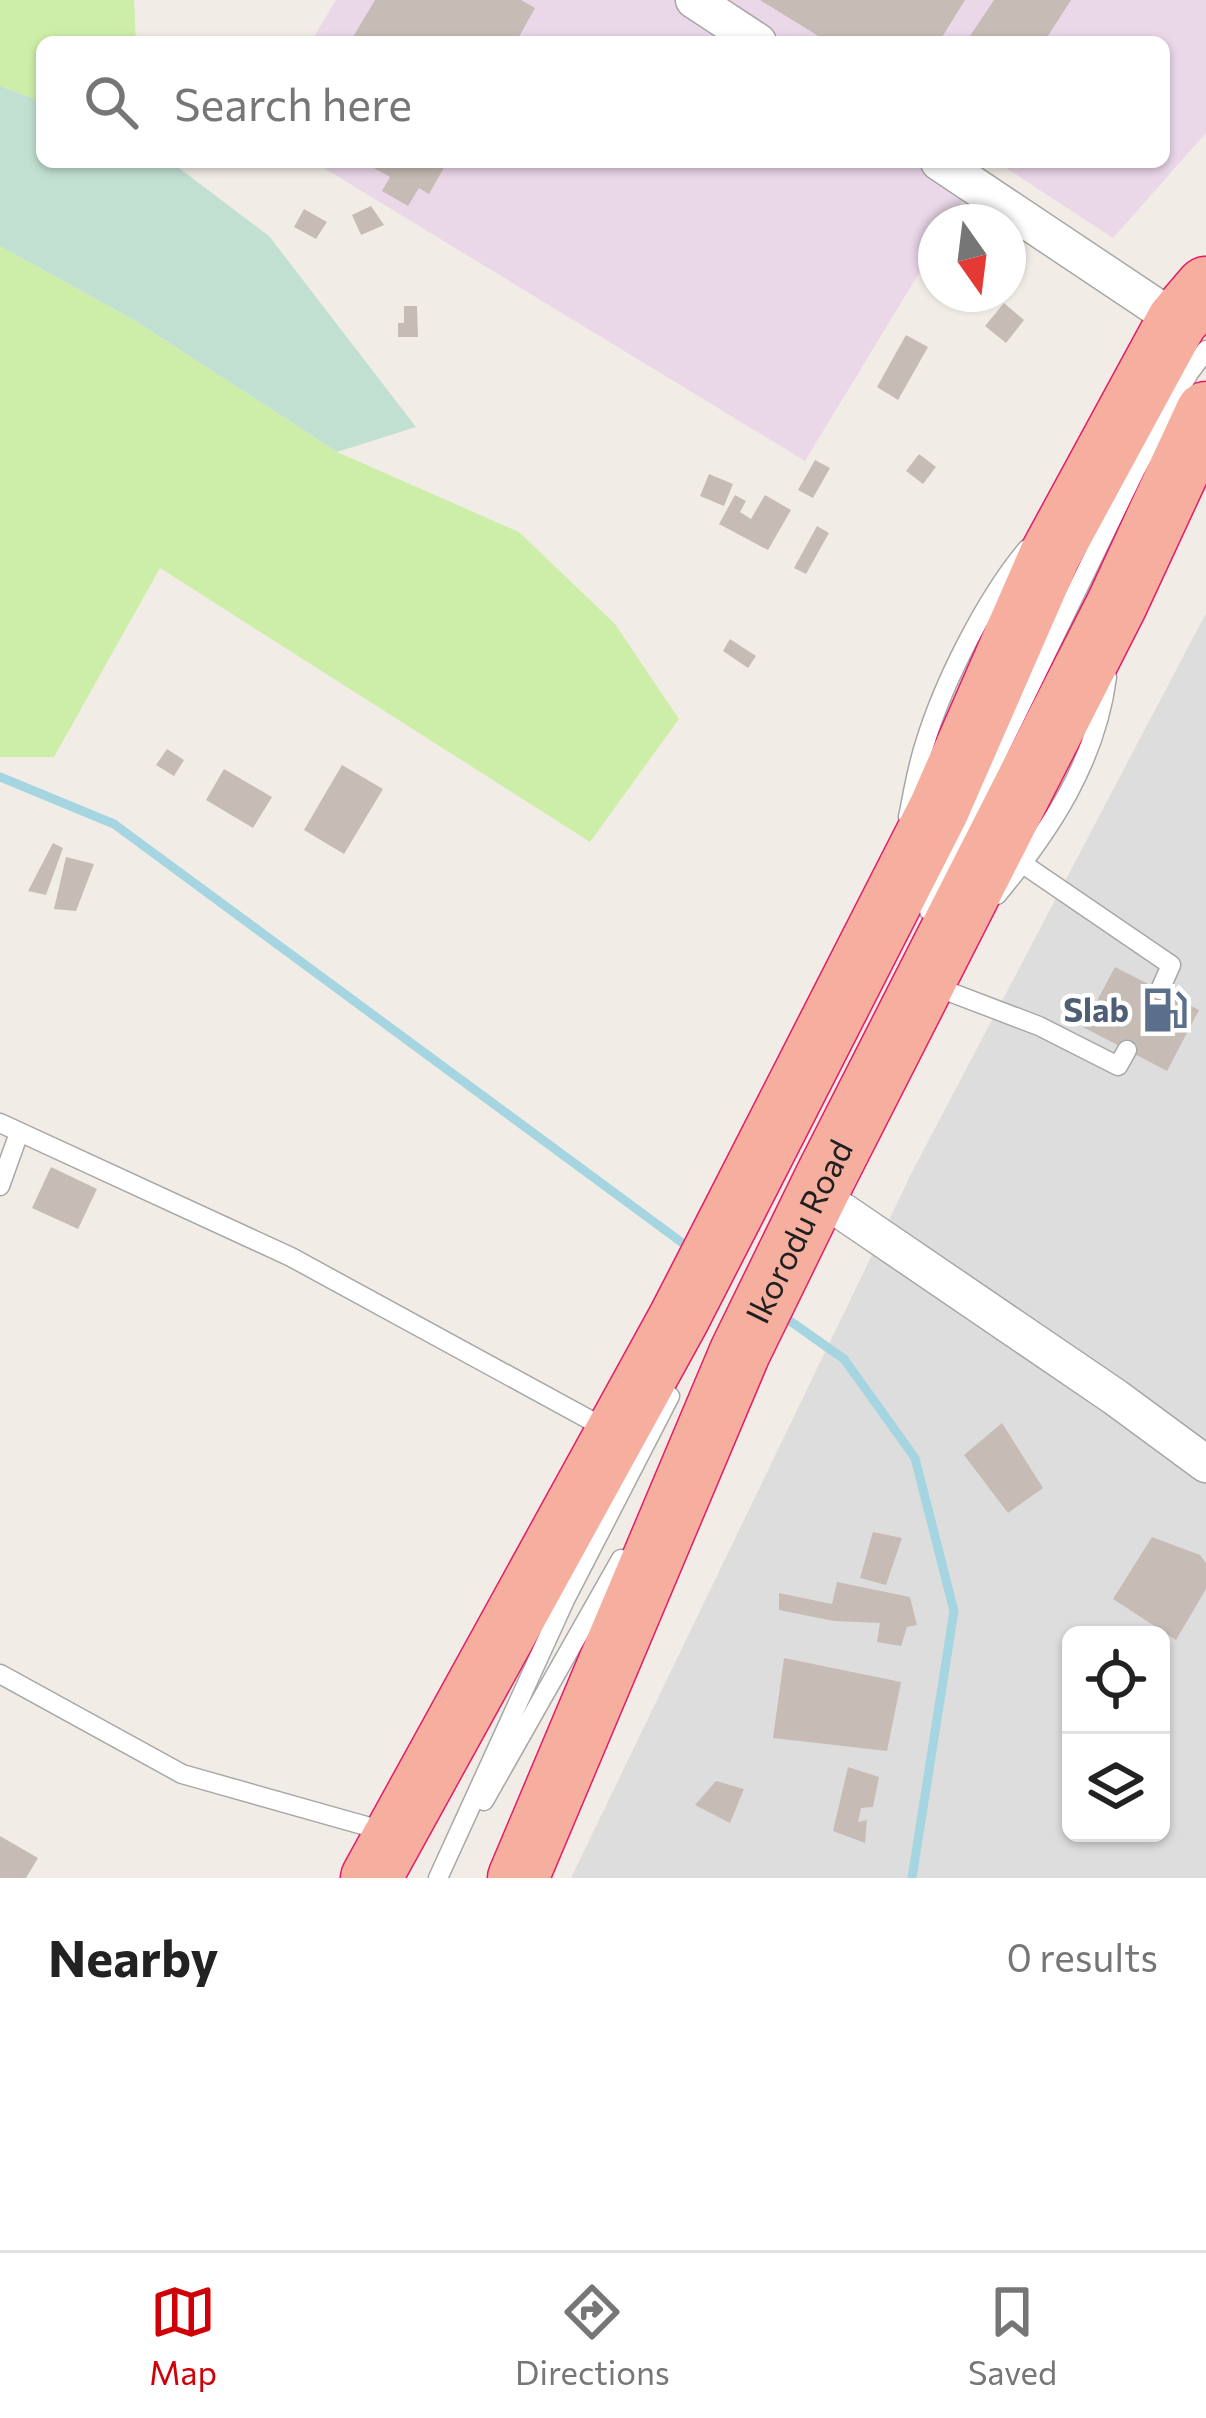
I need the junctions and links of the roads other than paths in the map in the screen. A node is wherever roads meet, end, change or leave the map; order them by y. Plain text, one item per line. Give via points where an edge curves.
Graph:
1 (694, 0) edge
2 (749, 36) edge
3 (949, 168) edge
4 (1196, 319) edge
5 (1206, 412) edge
6 (1096, 468) junction
7 (1050, 555) junction
8 (1117, 604) junction
9 (907, 820) junction
10 (1004, 886) junction
11 (920, 916) dead end
12 (1160, 990) dead end
13 (919, 998) junction
14 (1127, 1050) dead end
15 (0, 1123) edge
16 (19, 1132) junction
17 (0, 1186) edge
18 (781, 1223) junction
19 (709, 1344) junction
20 (697, 1404) dead end
21 (601, 1426) junction
22 (1206, 1464) edge
23 (629, 1544) dead end
24 (0, 1673) edge
25 (470, 1698) junction
26 (382, 1856) edge
27 (439, 1878) edge
28 (519, 1878) edge

1 - 2 street
3 - 4 street
4 - 6 highway, Ikorodu Road
4 - 11 lane via 1189,373
5 - 8 highway, Ikorodu Road
6 - 7 highway, Ikorodu Road
6 - 9 lane via 1006,574 925,742
7 - 9 highway, Ikorodu Road
7 - 18 highway, Ikorodu Road via 939,809
8 - 10 highway, Ikorodu Road
8 - 18 highway, Ikorodu Road
9 - 18 highway, Ikorodu Road
10 - 12 lane via 1171,965
10 - 13 highway, Ikorodu Road
13 - 14 lane via 1039,1026 1118,1066
13 - 18 highway, Ikorodu Road
15 - 16 lane
16 - 17 lane
16 - 21 lane via 291,1257
18 - 19 highway, Ikorodu Road
18 - 19 highway, Ikorodu Road
18 - 22 street via 1115,1397
19 - 20 lane
19 - 21 highway, Ikorodu Road
19 - 25 highway, Ikorodu Road
19 - 27 lane via 566,1600
19 - 28 highway, Ikorodu Road
21 - 25 highway, Ikorodu Road
23 - 27 lane
24 - 26 lane via 182,1774
25 - 26 highway, Ikorodu Road

